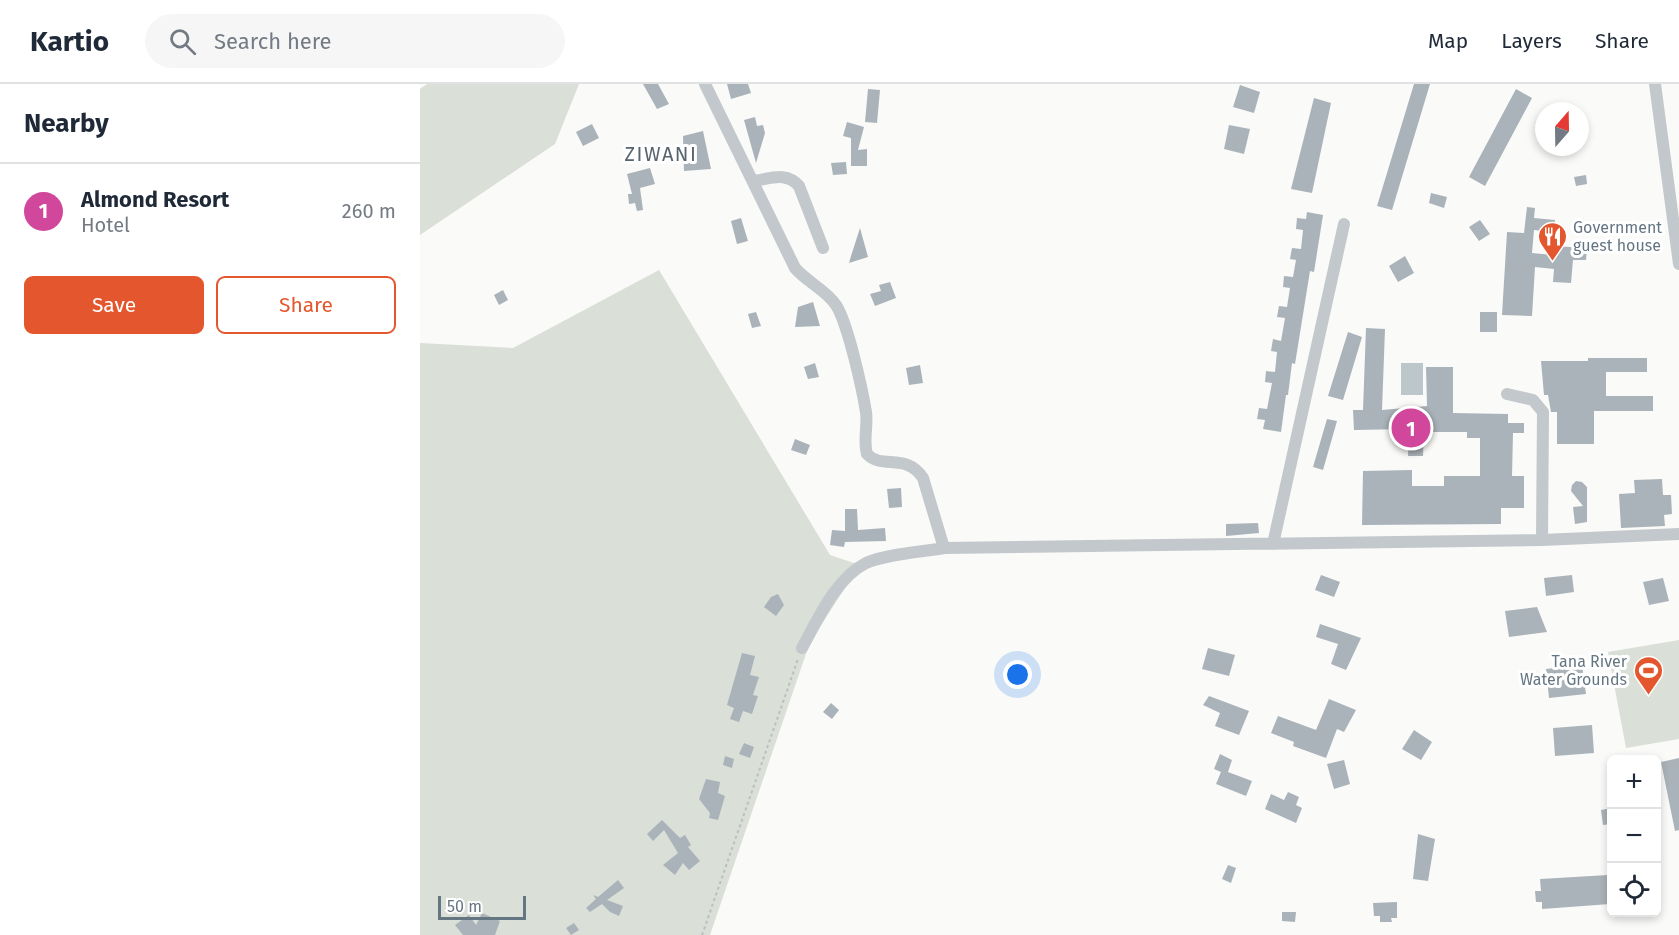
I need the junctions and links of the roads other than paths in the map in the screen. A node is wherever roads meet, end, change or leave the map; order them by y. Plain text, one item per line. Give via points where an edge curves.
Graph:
1 (705, 84) edge
2 (1655, 84) edge
3 (753, 182) junction
4 (1344, 225) dead end
5 (823, 248) dead end
6 (1679, 264) edge
7 (1507, 394) dead end
8 (1679, 534) edge
9 (1542, 540) junction
10 (1273, 544) junction
11 (944, 548) junction
12 (802, 648) road end

1 - 3 street
2 - 6 street
3 - 5 street via 783,176 793,179
3 - 11 street via 795,268 829,296 841,314 866,414 867,454 917,468
4 - 10 street
7 - 9 street via 1533,400 1543,412
8 - 9 street
9 - 10 street
10 - 11 street
11 - 12 street via 867,563 854,572 843,582

